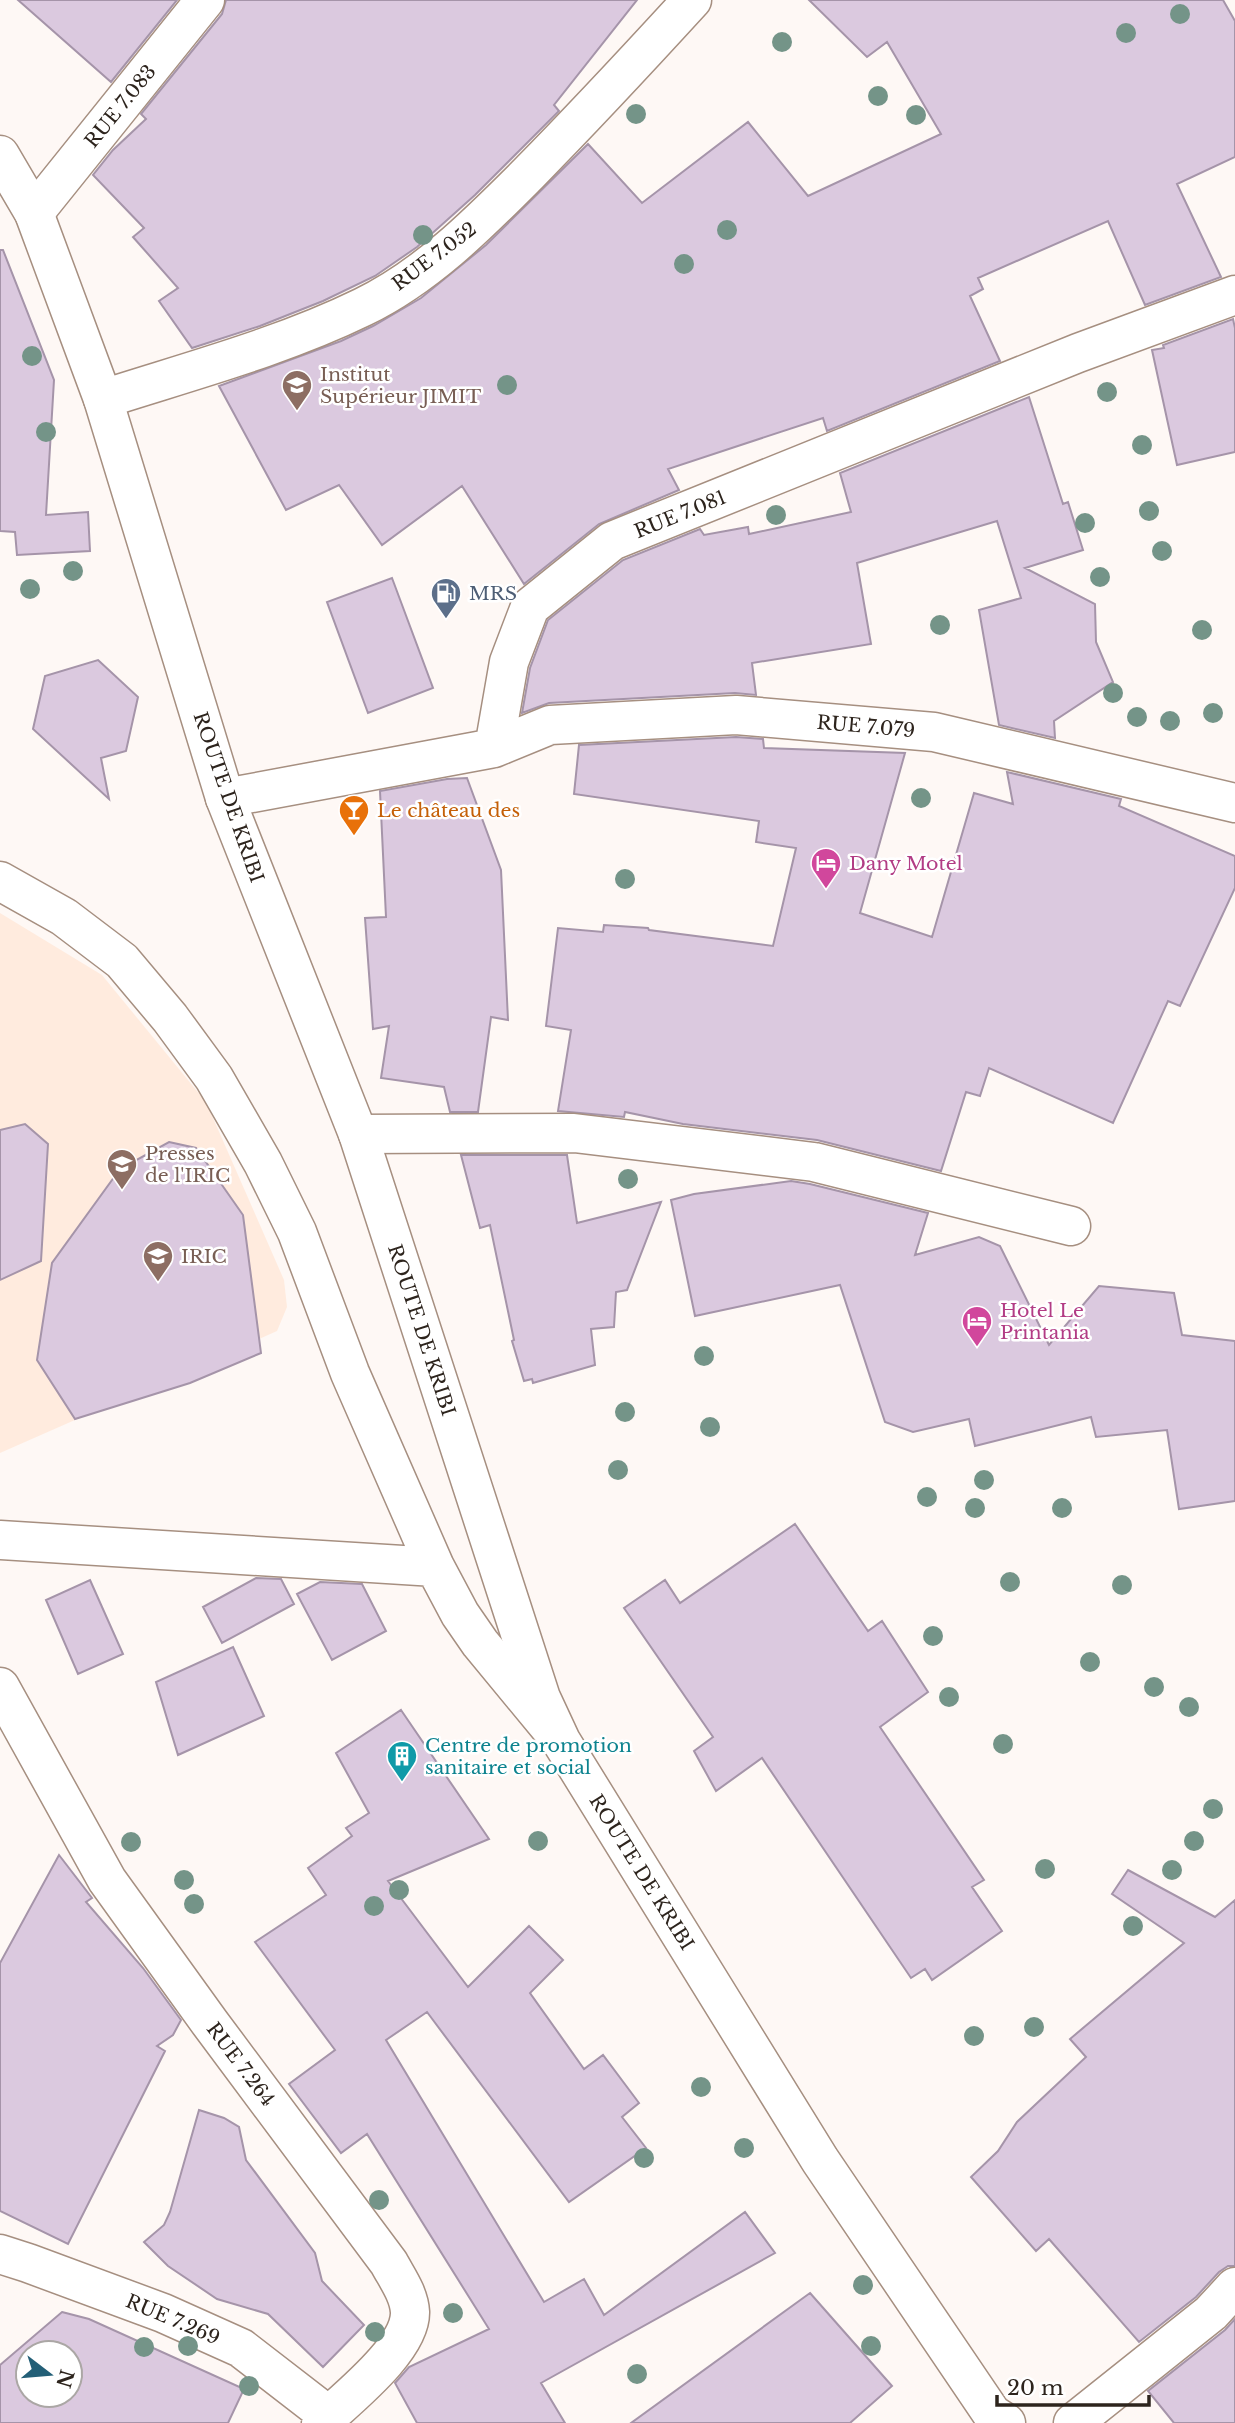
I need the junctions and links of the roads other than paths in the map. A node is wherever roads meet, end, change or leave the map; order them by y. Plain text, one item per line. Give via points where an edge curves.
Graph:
1 (205, 0) edge
2 (692, 0) edge
3 (0, 155) edge
4 (34, 213) junction
5 (1235, 295) edge
6 (103, 399) junction
7 (494, 748) junction
8 (225, 799) junction
9 (1235, 803) edge
10 (0, 881) edge
11 (358, 1134) junction
12 (1071, 1226) dead end
13 (0, 1540) edge
14 (435, 1567) junction
15 (0, 1687) edge
16 (561, 1741) junction
17 (0, 2254) edge
18 (1235, 2287) edge
19 (325, 2419) edge
20 (998, 2420) edge
21 (1073, 2423) edge

1 - 4 street, RUE 7.083
2 - 6 street, RUE 7.052 via 490,212 422,270 365,306 284,340
3 - 4 street, ROUTE DE KRIBI
4 - 6 street, ROUTE DE KRIBI
5 - 7 street, RUE 7.081 via 1078,353 612,541 530,607 509,662
6 - 8 street, ROUTE DE KRIBI
7 - 8 street
7 - 9 street, RUE 7.079 via 551,725 736,715 934,732
8 - 11 street, ROUTE DE KRIBI
10 - 14 street via 64,917 122,961 214,1078 298,1232 350,1373
11 - 12 street via 574,1133 814,1162
11 - 16 street, ROUTE DE KRIBI via 541,1698
13 - 14 street
14 - 16 street via 480,1643
15 - 19 street, RUE 7.264 via 107,1880 389,2263 407,2295 410,2314 394,2352
16 - 20 street, ROUTE DE KRIBI via 820,2160
17 - 19 street, RUE 7.269 via 163,2313 241,2348
18 - 21 street via 1211,2313

